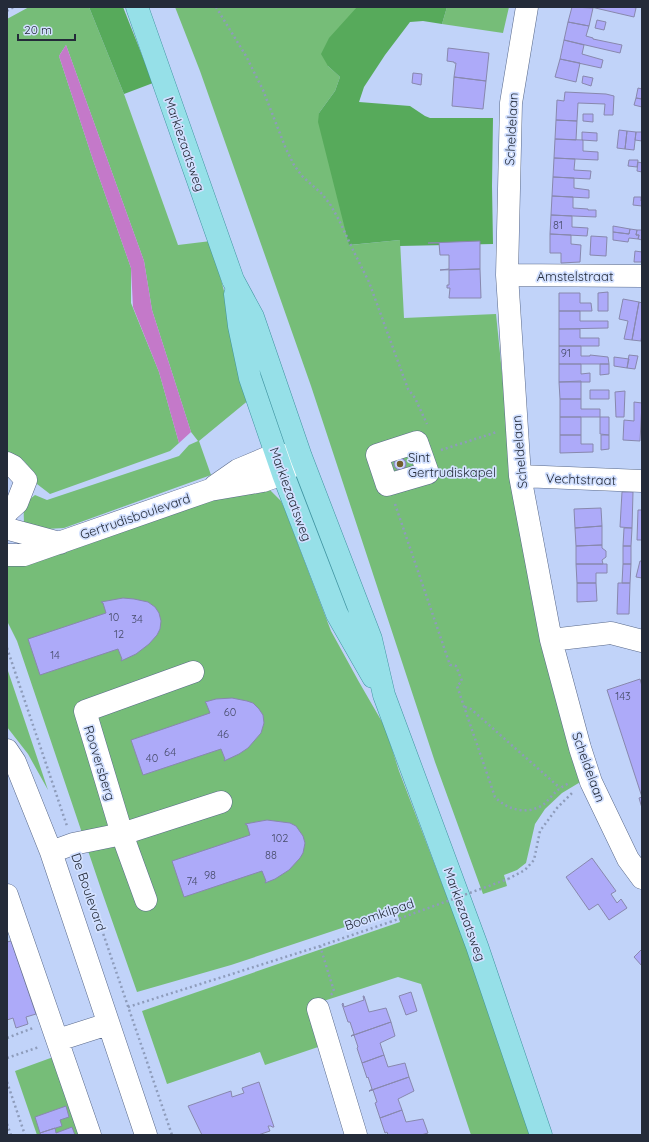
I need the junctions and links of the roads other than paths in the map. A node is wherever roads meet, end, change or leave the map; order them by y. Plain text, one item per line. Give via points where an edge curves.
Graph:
1 (137, 7) edge
2 (527, 7) edge
3 (507, 275) junction
4 (642, 276) edge
5 (233, 280) junction
6 (301, 457) junction
7 (7, 463) edge
8 (280, 464) junction
9 (520, 476) junction
10 (642, 481) edge
11 (389, 485) joint
12 (7, 512) edge
13 (7, 528) edge
14 (60, 543) junction
15 (7, 555) edge
16 (551, 640) junction
17 (642, 641) edge
18 (193, 672) dead end
19 (384, 695) junction
20 (7, 750) edge
21 (221, 802) dead end
22 (122, 834) junction
23 (51, 852) junction
24 (642, 878) edge
25 (7, 895) edge
26 (146, 900) dead end
27 (318, 1008) dead end
28 (108, 1024) junction
29 (58, 1040) junction
30 (90, 1135) edge
31 (146, 1135) edge
32 (356, 1135) edge
33 (541, 1135) edge

1 - 5 main road, Markiezaatsweg
2 - 3 street, Scheldelaan via 511,103
3 - 4 street, Amstelstraat
3 - 9 street, Scheldelaan
5 - 6 main road, Markiezaatsweg via 253,317
5 - 8 main road, Markiezaatsweg via 250,378
6 - 8 street, Gertrudisboulevard
6 - 19 main road, Markiezaatsweg via 371,639
7 - 12 street via 26,480 17,503
8 - 14 street, Gertrudisboulevard via 238,470 210,490
8 - 19 main road, Markiezaatsweg via 337,614
9 - 10 street, Vechtstraat
9 - 16 street, Scheldelaan
11 - 11 street via 377,455 416,442 428,473
13 - 14 street
14 - 15 street, Gertrudisboulevard via 24,555
16 - 17 street via 611,633
16 - 24 street, Scheldelaan via 580,748 586,785 628,859
18 - 22 street, Rooversberg via 85,711
19 - 33 main road, Markiezaatsweg via 477,946
20 - 23 street, De Boulevard via 16,762
21 - 22 street
22 - 23 street via 73,844
22 - 26 street, Rooversberg
23 - 28 street, De Boulevard
25 - 29 street
27 - 32 street
28 - 29 street
28 - 31 street, De Boulevard
29 - 30 street

